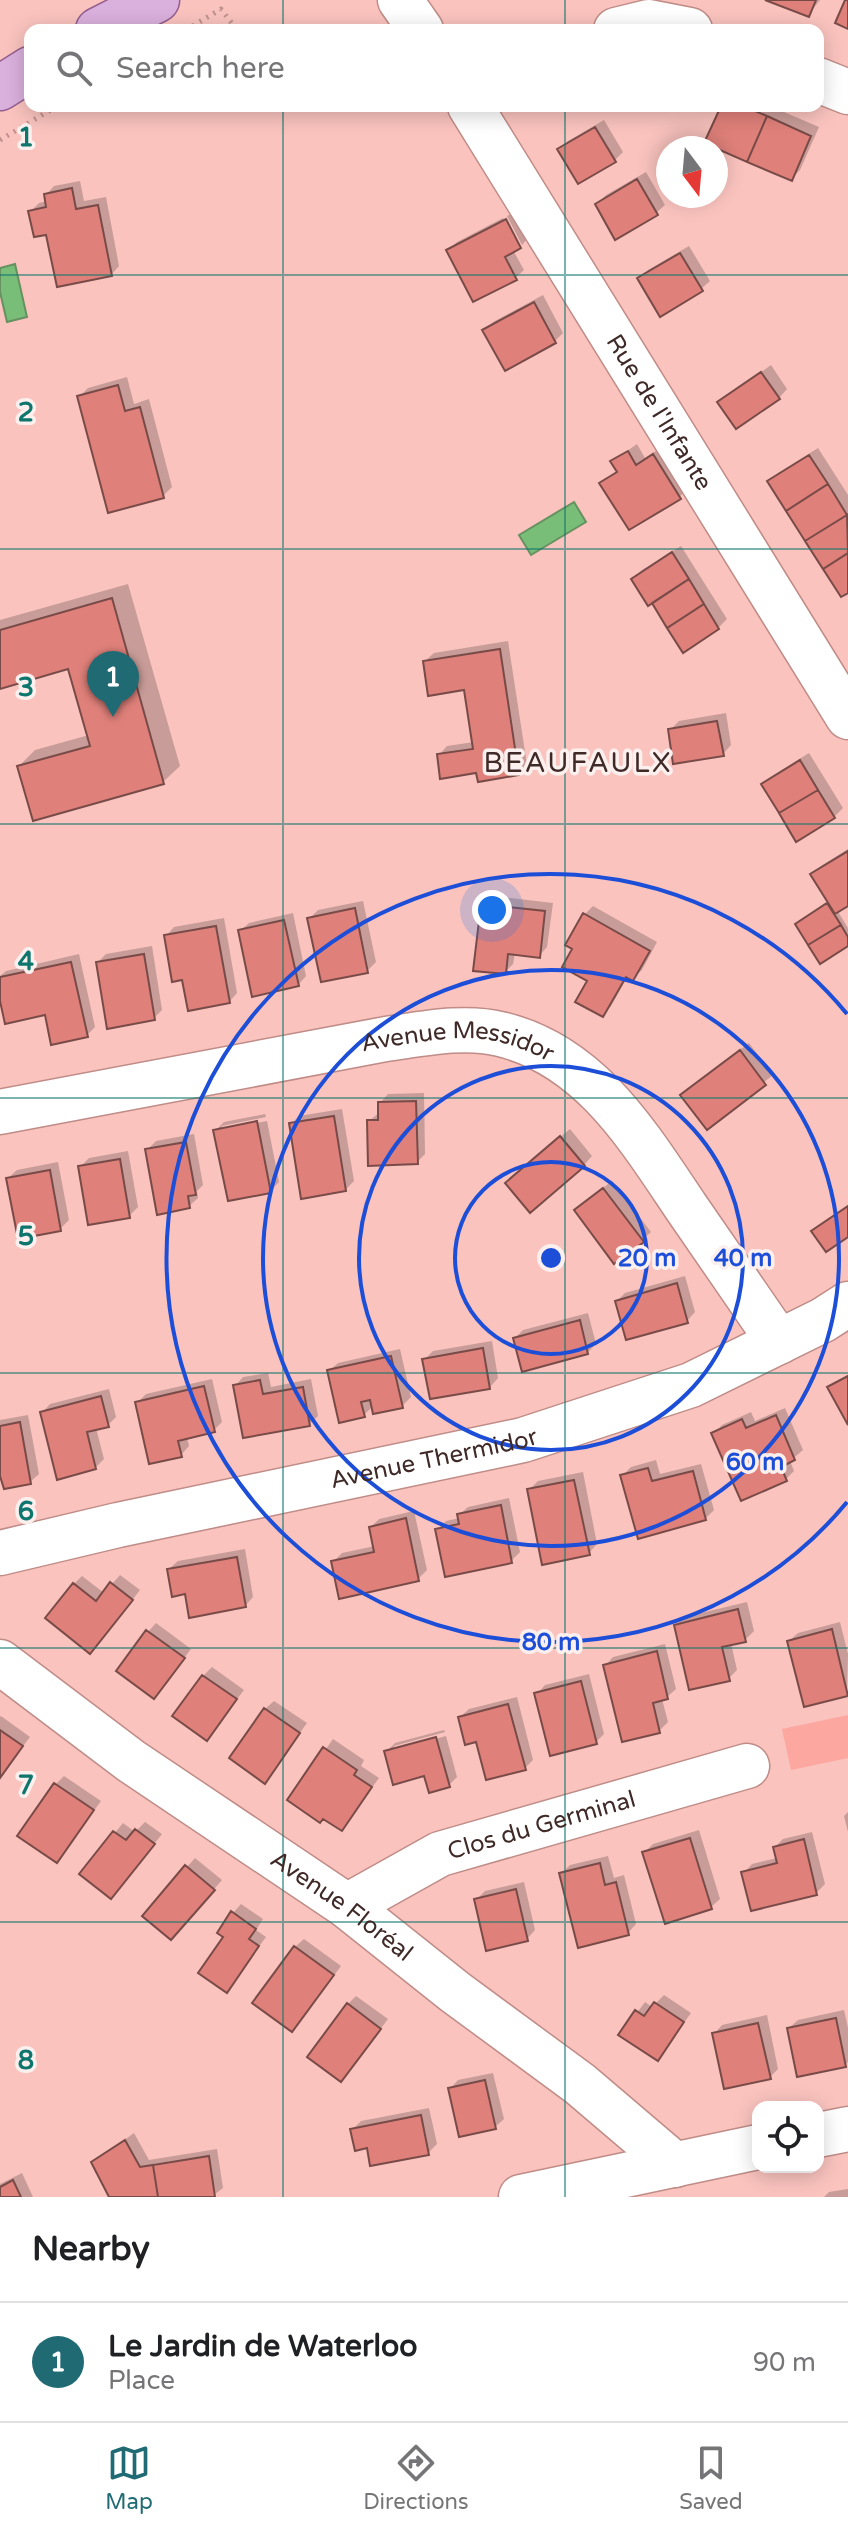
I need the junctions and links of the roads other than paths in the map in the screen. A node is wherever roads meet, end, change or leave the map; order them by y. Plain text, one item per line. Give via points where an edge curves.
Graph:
1 (157, 0) edge
2 (400, 0) edge
3 (110, 24) edge
4 (417, 24) edge
5 (24, 73) edge
6 (824, 82) edge
7 (0, 88) edge
8 (848, 92) edge
9 (479, 112) edge
10 (848, 717) edge
11 (0, 1112) edge
12 (848, 1304) edge
13 (779, 1342) junction
14 (0, 1553) edge
15 (0, 1662) edge
16 (747, 1766) dead end
17 (347, 1906) junction
18 (848, 2129) edge
19 (824, 2134) edge
20 (752, 2148) edge
21 (675, 2165) junction
22 (521, 2197) edge

1 - 3 main road
2 - 4 street
5 - 7 main road
6 - 8 street
9 - 10 street, Rue de l'Infante
11 - 13 street, Avenue Messidor via 386,1039 445,1031 499,1033 548,1052 588,1079 624,1116
12 - 13 street, Avenue Thermidor
13 - 14 street, Avenue Thermidor via 691,1385 523,1440
15 - 17 street, Avenue Floréal via 131,1761
16 - 17 street, Clos du Germinal via 440,1854
17 - 21 street, Avenue Floréal via 580,2084
18 - 19 street
20 - 21 street
21 - 22 street

